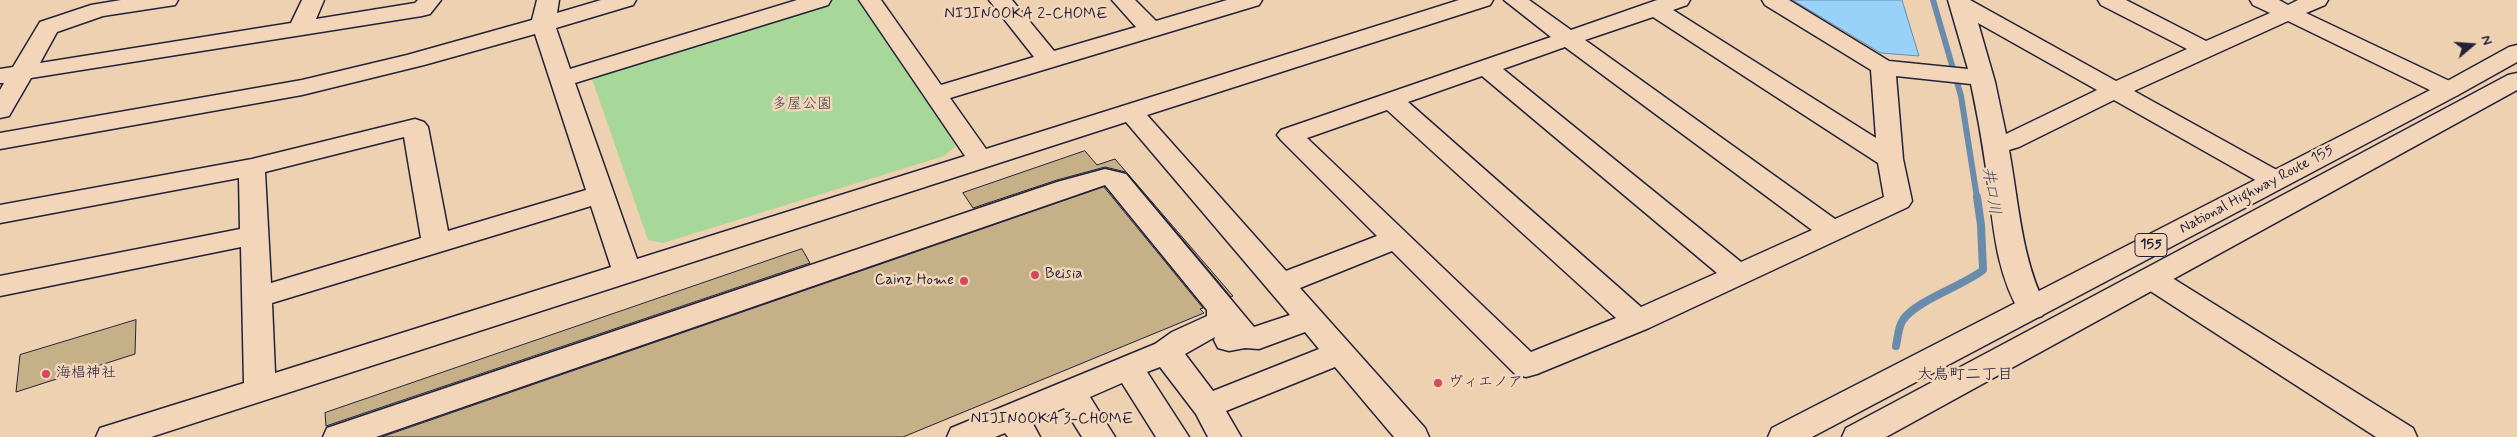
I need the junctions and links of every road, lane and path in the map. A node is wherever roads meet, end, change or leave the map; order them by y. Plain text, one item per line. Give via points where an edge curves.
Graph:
1 (168, 0) edge
2 (313, 0) edge
3 (430, 0) edge
4 (548, 0) edge
5 (625, 0) edge
6 (820, 0) edge
7 (870, 0) edge
8 (1000, 0) edge
9 (1123, 0) edge
10 (1251, 0) edge
11 (1482, 0) edge
12 (1515, 0) edge
13 (1679, 0) edge
14 (1773, 0) edge
15 (2109, 0) edge
16 (2261, 0) edge
17 (2317, 0) edge
18 (1960, 2) edge
19 (1655, 8) junction
20 (2288, 13) junction
21 (543, 24) junction
22 (300, 28) junction
23 (1151, 30) junction
24 (1568, 38) junction
25 (2206, 50) junction
26 (2517, 52) edge
27 (1049, 60) junction
28 (1883, 67) junction
29 (1487, 68) junction
30 (11, 75) edge
31 (1982, 78) junction
32 (563, 79) junction
33 (2517, 80) edge
34 (2116, 90) junction
35 (2449, 90) junction
36 (936, 94) junction
37 (1391, 100) junction
38 (1130, 111) junction
39 (0, 112) edge
40 (0, 141) edge
41 (1995, 142) junction
42 (980, 159) junction
43 (1890, 159) junction
44 (252, 167) junction
45 (2276, 180) junction
46 (601, 194) junction
47 (0, 214) edge
48 (1832, 231) junction
49 (254, 235) junction
50 (1397, 239) junction
51 (436, 244) junction
52 (628, 272) junction
53 (1738, 275) junction
54 (2151, 278) junction
55 (1281, 284) junction
56 (0, 286) edge
57 (258, 297) junction
58 (1221, 308) junction
59 (2032, 309) junction
60 (1311, 318) junction
61 (1638, 321) junction
62 (1245, 337) junction
63 (1166, 352) junction
64 (1340, 352) junction
65 (1128, 368) junction
66 (260, 391) junction
67 (1071, 392) junction
68 (1207, 406) junction
69 (1018, 427) edge
70 (112, 437) edge
71 (339, 437) edge
72 (963, 437) edge
73 (1100, 437) edge
74 (1173, 437) edge
75 (1225, 437) edge
76 (1413, 437) edge
77 (1784, 437) edge
78 (1858, 437) edge
79 (2401, 437) edge

1 - 30 main road via 99,10 48,27
2 - 22 main road
3 - 22 main road via 422,9
4 - 21 main road
5 - 21 main road
6 - 32 main road
7 - 36 main road
8 - 27 main road
9 - 23 main road
10 - 23 main road
11 - 38 main road
12 - 24 main road
13 - 19 main road
14 - 28 main road
15 - 25 main road
16 - 20 main road
17 - 20 main road
18 - 31 main road
18 - 34 main road
19 - 24 main road
19 - 43 main road
20 - 25 main road
20 - 35 main road
21 - 32 main road
21 - 40 main road via 308,86
22 - 30 main road
23 - 27 main road
24 - 29 main road
24 - 48 main road
25 - 34 main road
26 - 35 main road, National Highway Route 155 / 155
27 - 36 main road
28 - 31 main road
28 - 43 main road
29 - 37 main road
29 - 53 main road
30 - 39 main road
31 - 41 main road
32 - 46 main road
33 - 54 main road, National Highway Route 155 / 155
34 - 41 main road via 2010,142
34 - 45 main road
35 - 45 main road, National Highway Route 155 / 155
36 - 42 main road
37 - 50 main road via 1290,135
37 - 61 main road
38 - 42 main road
38 - 55 main road
41 - 59 main road via 2017,280
42 - 52 main road
43 - 48 main road via 1898,201
44 - 47 main road
44 - 49 main road
44 - 51 main road via 415,127
45 - 59 main road, National Highway Route 155 / 155
46 - 51 main road
46 - 52 main road
48 - 53 main road
49 - 56 main road
49 - 57 main road
50 - 55 main road
50 - 61 main road via 1526,366
51 - 57 main road
52 - 66 main road
53 - 61 main road
54 - 78 main road, National Highway Route 155 / 155
54 - 79 main road
55 - 60 main road
57 - 66 main road
58 - 62 main road
58 - 63 main road via 1223,321
58 - 71 main road via 1117,180 1105,177
59 - 77 main road, National Highway Route 155 / 155
60 - 62 main road via 1259,338
60 - 64 main road
62 - 63 main road
63 - 65 main road
63 - 68 main road
64 - 68 main road
64 - 76 main road
65 - 67 main road
65 - 74 main road
66 - 70 main road
67 - 69 main road
67 - 73 main road
68 - 75 main road
69 - 72 main road

